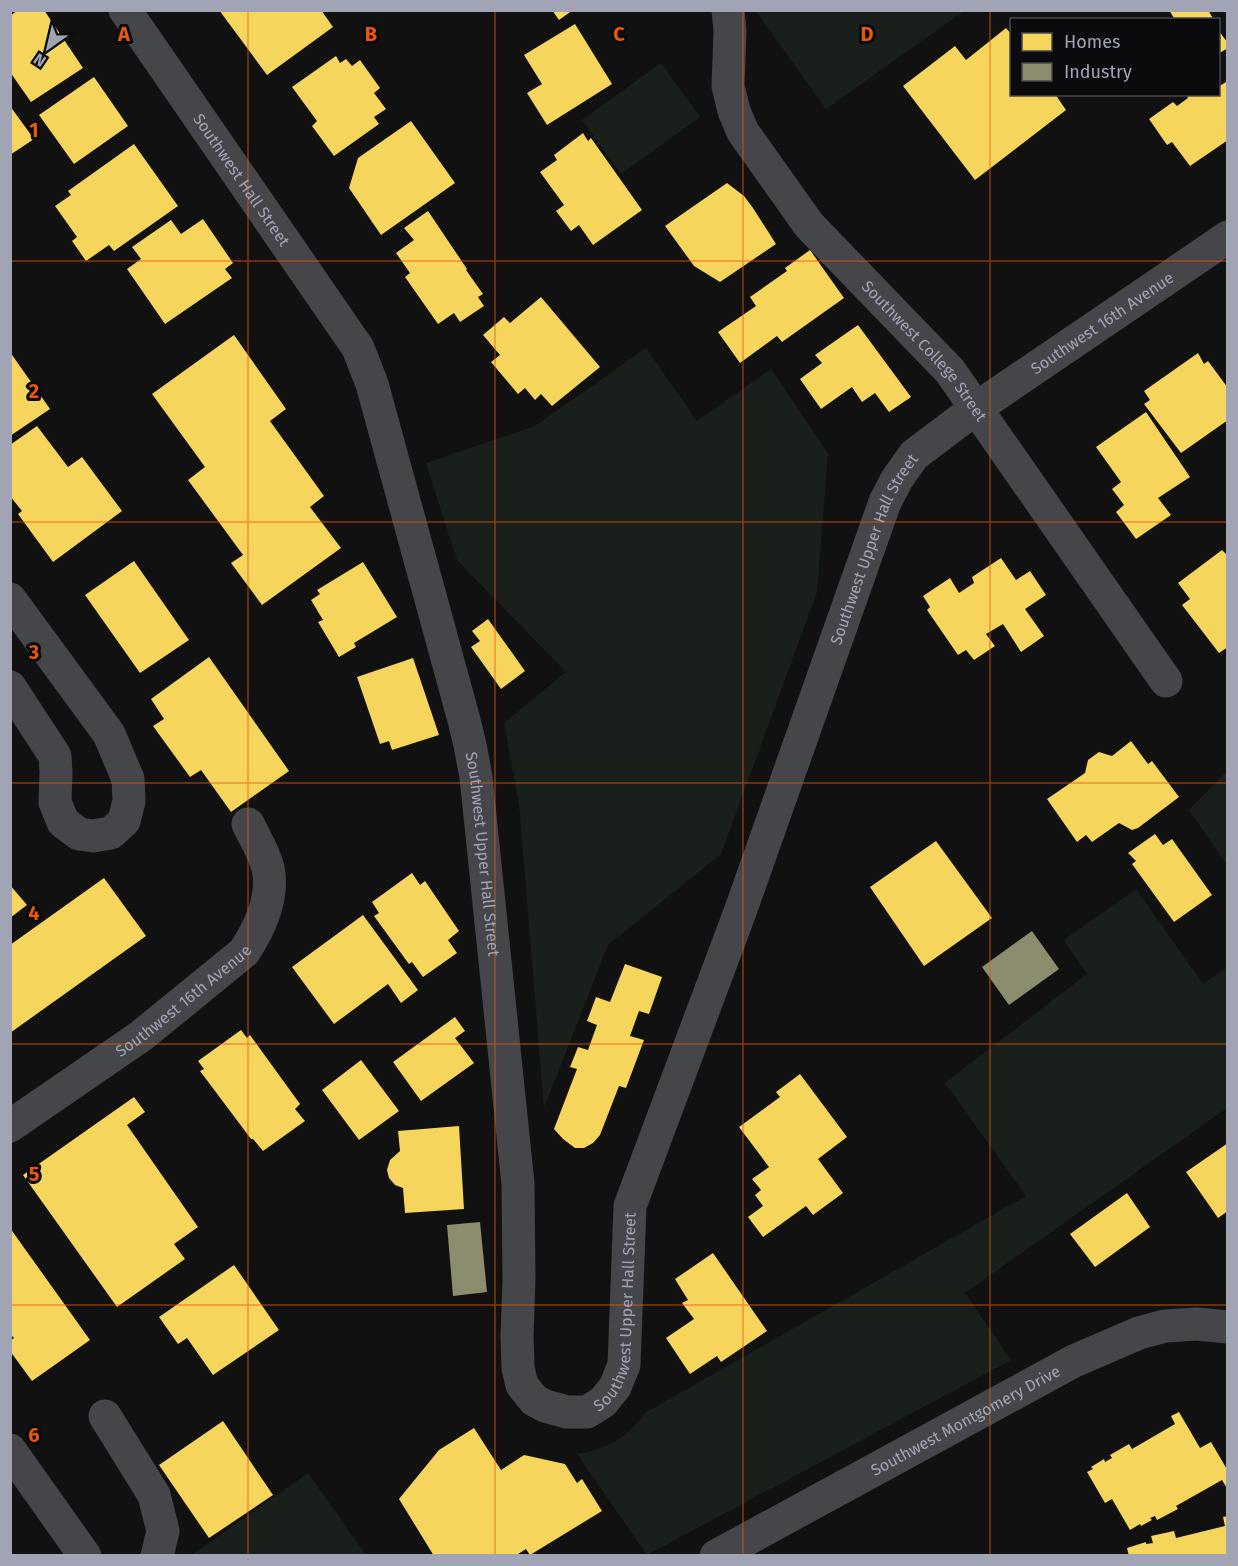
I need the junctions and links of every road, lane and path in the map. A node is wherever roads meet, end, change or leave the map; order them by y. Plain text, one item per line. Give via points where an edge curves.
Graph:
1 (125, 10) edge
2 (728, 10) edge
3 (1227, 237) edge
4 (358, 348) joint
5 (975, 409) junction
6 (10, 599) edge
7 (1166, 681) dead end
8 (10, 687) edge
9 (248, 824) dead end
10 (10, 1126) edge
11 (1227, 1327) edge
12 (105, 1416) dead end
13 (10, 1450) edge
14 (85, 1556) edge
15 (157, 1556) edge
16 (716, 1556) edge

1 - 4 street, Southwest Hall Street
2 - 5 street, Southwest College Street via 728,86 743,132 809,225 950,371
3 - 5 street, Southwest 16th Avenue
4 - 5 street, Southwest Upper Hall Street via 372,384 476,777 518,1184 518,1368 522,1385 534,1400 567,1412 587,1412 603,1402 615,1387 624,1365 630,1206 740,912 885,502 914,455
5 - 7 street, Southwest College Street
6 - 8 street via 98,718 117,752 128,779 129,801 124,821 111,833 79,834 63,822 56,801 55,756
9 - 10 street, Southwest 16th Avenue via 267,866 270,885 261,920 244,952 141,1036
11 - 16 street, Southwest Montgomery Drive via 1165,1326 1083,1357
12 - 15 street via 154,1495 163,1531
13 - 14 street

